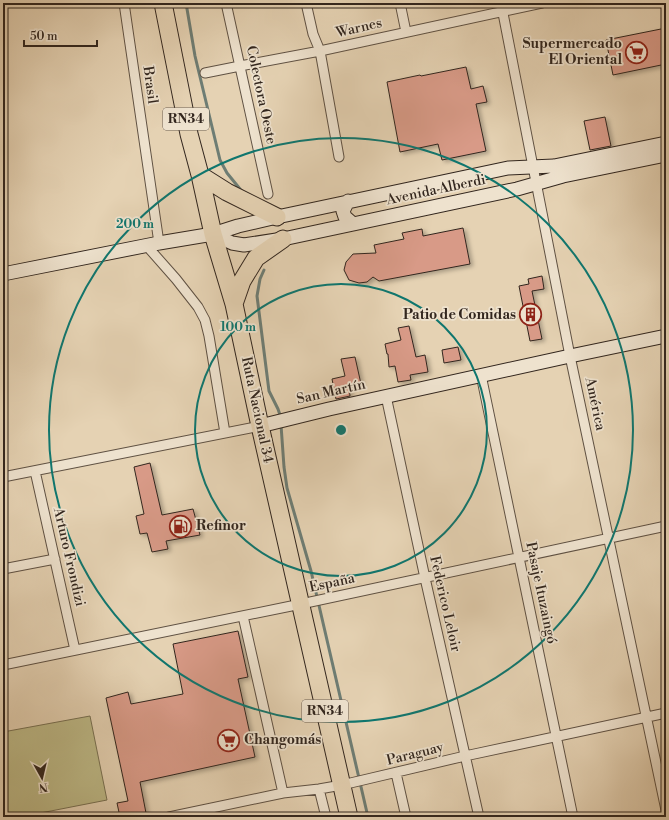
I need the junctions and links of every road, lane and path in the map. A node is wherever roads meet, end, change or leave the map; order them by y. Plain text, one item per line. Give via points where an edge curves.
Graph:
1 (124, 3) edge
2 (163, 3) edge
3 (226, 3) edge
4 (306, 3) edge
5 (400, 3) edge
6 (542, 3) edge
7 (502, 7) edge
8 (406, 32) junction
9 (320, 51) junction
10 (240, 66) junction
11 (205, 73) dead end
12 (666, 143) edge
13 (666, 155) edge
14 (339, 157) dead end
15 (533, 167) junction
16 (200, 175) junction
17 (536, 184) junction
18 (268, 194) dead end
19 (348, 201) junction
20 (277, 217) junction
21 (353, 224) junction
22 (213, 234) junction
23 (283, 239) junction
24 (153, 244) junction
25 (3, 274) edge
26 (234, 304) junction
27 (666, 336) edge
28 (570, 356) junction
29 (481, 375) junction
30 (386, 396) junction
31 (260, 426) junction
32 (225, 433) junction
33 (35, 471) junction
34 (3, 477) edge
35 (666, 526) edge
36 (609, 539) junction
37 (519, 558) junction
38 (55, 559) junction
39 (3, 569) edge
40 (425, 578) junction
41 (307, 603) junction
42 (243, 616) junction
43 (75, 650) junction
44 (3, 665) edge
45 (666, 713) edge
46 (647, 717) junction
47 (556, 737) junction
48 (465, 756) junction
49 (396, 773) junction
50 (354, 782) junction
51 (320, 788) junction
52 (283, 793) junction
53 (666, 810) edge
54 (169, 817) edge
55 (326, 817) edge
56 (349, 817) edge
57 (406, 817) edge
58 (479, 817) edge
59 (573, 817) edge

1 - 24 street, Brasil
2 - 16 highway, Ruta Nacional 34 / RN34 via 189,134
3 - 10 street, Colectora Oeste
4 - 9 street
5 - 8 street
6 - 7 street, Warnes
7 - 8 street, Warnes
7 - 15 street, América
8 - 9 street, Warnes
9 - 10 street, Warnes
9 - 14 street
10 - 11 street, Warnes
10 - 18 street, Colectora Oeste
12 - 15 main road, Avenida Alberdi via 554,166
13 - 17 main road, Avenida Alberdi via 562,176
15 - 17 street, América
15 - 19 main road, Avenida Alberdi via 508,168
16 - 20 highway
16 - 22 highway, Ruta Nacional 34 / RN34
17 - 21 main road, Avenida Alberdi
17 - 28 street, América
19 - 20 main road, Avenida Alberdi
19 - 21 main road via 343,211 345,217
20 - 22 main road, Avenida Alberdi
21 - 23 main road, Avenida Alberdi
22 - 23 main road, Avenida Alberdi via 244,245
22 - 24 main road, Avenida Alberdi
22 - 26 highway, Ruta Nacional 34 / RN34
23 - 26 highway via 256,258 242,281
24 - 25 main road, Avenida Alberdi
24 - 32 street via 206,320
26 - 31 highway, Ruta Nacional 34 / RN34
27 - 28 main road, San Martín
28 - 29 main road, San Martín
28 - 36 street, América
29 - 30 main road, San Martín
29 - 37 street, Pasaje Ituzaingó
30 - 31 main road, San Martín
30 - 40 street, Federico Leloir
31 - 32 street, San Martín
31 - 41 highway, Ruta Nacional 34 / RN34
32 - 33 street, San Martín
33 - 34 street, San Martín
33 - 38 street, Arturo Frondizi
35 - 36 street, España
36 - 37 street, España
36 - 46 street, América
37 - 40 street, España
37 - 47 street, Pasaje Ituzaingó
38 - 39 street
38 - 43 street, Arturo Frondizi
40 - 41 street, España
40 - 48 street, Federico Leloir
41 - 42 street, España
41 - 50 highway, Ruta Nacional 34 / RN34
42 - 43 street, España
42 - 52 street
43 - 44 street, España
45 - 46 street, Paraguay
46 - 47 street, Paraguay
46 - 53 street, América
47 - 48 street, Paraguay
47 - 59 street, Pasaje Ituzaingó
48 - 49 street, Paraguay
48 - 58 street, Federico Leloir
49 - 50 street, Paraguay
49 - 57 street
50 - 51 street, Paraguay
50 - 56 highway, Ruta Nacional 34 / RN34
51 - 52 street, Paraguay
51 - 55 street
52 - 54 street, Paraguay

